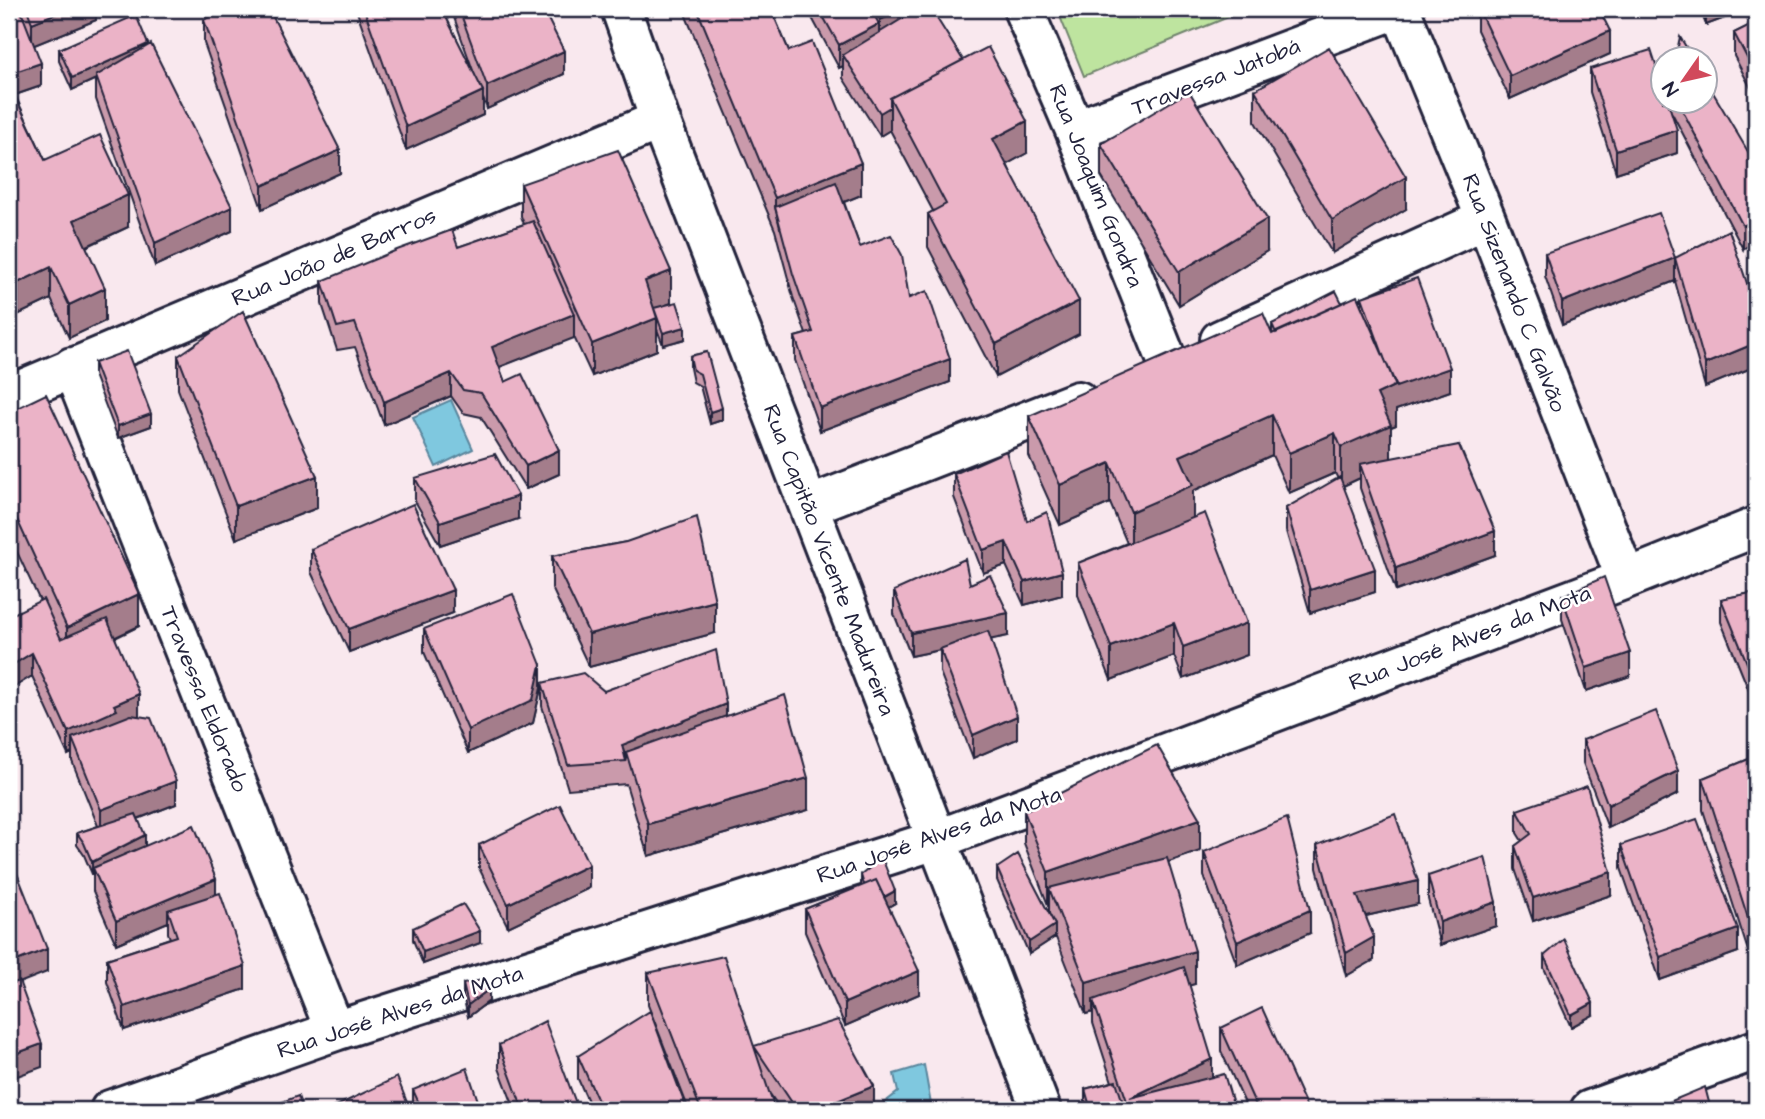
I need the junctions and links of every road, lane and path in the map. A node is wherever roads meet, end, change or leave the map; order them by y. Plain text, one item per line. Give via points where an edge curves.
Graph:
1 (621, 9) edge
2 (1023, 9) edge
3 (1398, 9) edge
4 (660, 120) junction
5 (1075, 130) junction
6 (1486, 219) junction
7 (72, 368) junction
8 (1105, 390) edge
9 (9, 395) edge
10 (809, 506) junction
11 (1756, 527) edge
12 (1626, 579) junction
13 (936, 841) junction
14 (335, 1031) junction
15 (1756, 1050) edge
16 (110, 1110) edge
17 (1041, 1110) edge
18 (1590, 1110) edge

1 - 4 street, Rua Capitão Vicente Madureira
2 - 5 street, Rua Joaquim Gondra
3 - 5 street, Travessa Jatobá
3 - 6 street, Rua Sizenando C Galvão
4 - 7 street, Rua João de Barros
4 - 10 street, Rua Capitão Vicente Madureira
5 - 6 street, Rua Joaquim Gondra via 1156,369
6 - 12 street, Rua Sizenando C Galvão
7 - 9 street, Rua João de Barros
7 - 14 street, Travessa Eldorado
8 - 10 street
10 - 13 street, Rua Capitão Vicente Madureira
11 - 12 street, Rua José Alves da Mota
12 - 13 street, Rua José Alves da Mota
13 - 14 street, Rua José Alves da Mota
13 - 17 street, Rua Capitão Vicente Madureira
14 - 16 street, Rua José Alves da Mota
15 - 18 street

